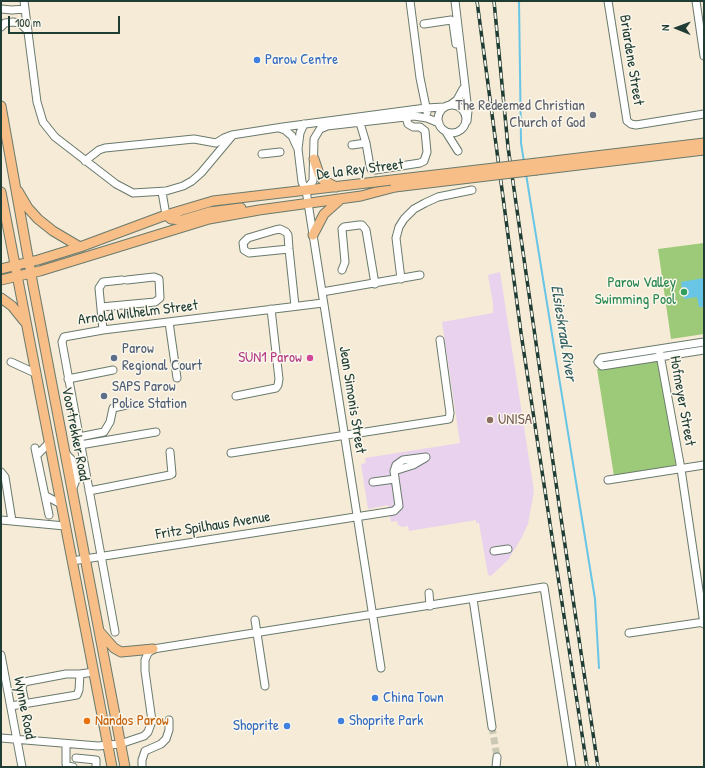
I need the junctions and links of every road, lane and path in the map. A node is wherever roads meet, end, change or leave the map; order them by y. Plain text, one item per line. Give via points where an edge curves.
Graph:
1 (23, 1) edge
2 (410, 1) edge
3 (455, 1) edge
4 (608, 1) edge
5 (696, 1) edge
6 (1, 9) edge
7 (25, 9) junction
8 (12, 10) junction
9 (424, 24) dead end
10 (1, 27) edge
11 (28, 31) junction
12 (704, 56) edge
13 (463, 89) junction
14 (1, 106) edge
15 (447, 106) junction
16 (426, 108) junction
17 (465, 112) junction
18 (704, 114) edge
19 (406, 117) junction
20 (427, 118) junction
21 (466, 121) junction
22 (360, 123) junction
23 (439, 123) junction
24 (304, 124) junction
25 (279, 128) junction
26 (446, 132) junction
27 (460, 132) junction
28 (232, 135) junction
29 (366, 143) junction
30 (704, 143) edge
31 (352, 145) dead end
32 (298, 149) junction
33 (704, 150) edge
34 (280, 152) dead end
35 (262, 154) dead end
36 (314, 160) junction
37 (85, 161) junction
38 (537, 166) junction
39 (14, 180) junction
40 (336, 187) junction
41 (306, 190) junction
42 (472, 190) dead end
43 (1, 192) edge
44 (162, 192) junction
45 (341, 199) junction
46 (308, 203) junction
47 (259, 210) junction
48 (166, 215) junction
49 (312, 235) junction
50 (80, 247) junction
51 (289, 249) junction
52 (29, 263) junction
53 (15, 266) junction
54 (1, 269) edge
55 (342, 270) dead end
56 (31, 274) junction
57 (420, 275) dead end
58 (18, 277) junction
59 (401, 279) junction
60 (1, 280) edge
61 (374, 284) junction
62 (322, 292) junction
63 (1, 298) edge
64 (323, 303) junction
65 (296, 306) junction
66 (101, 307) junction
67 (271, 309) junction
68 (169, 322) junction
69 (26, 324) junction
70 (103, 330) junction
71 (440, 340) dead end
72 (704, 342) edge
73 (689, 349) junction
74 (704, 350) edge
75 (660, 353) junction
76 (11, 362) dead end
77 (113, 370) dead end
78 (35, 372) junction
79 (177, 378) dead end
80 (68, 379) junction
81 (236, 396) dead end
82 (131, 404) dead end
83 (156, 432) dead end
84 (344, 435) junction
85 (80, 441) junction
86 (49, 443) junction
87 (35, 448) dead end
88 (170, 452) dead end
89 (231, 453) dead end
90 (37, 456) junction
91 (704, 465) edge
92 (680, 469) junction
93 (394, 471) dead end
94 (1, 472) edge
95 (395, 479) junction
96 (608, 480) dead end
97 (373, 482) dead end
98 (89, 491) junction
99 (46, 496) junction
100 (61, 504) junction
101 (49, 514) dead end
102 (358, 517) junction
103 (1, 520) edge
104 (12, 521) junction
105 (65, 526) junction
106 (508, 549) dead end
107 (494, 550) dead end
108 (101, 557) junction
109 (85, 559) junction
110 (72, 561) junction
111 (428, 593) dead end
112 (473, 599) junction
113 (430, 606) junction
114 (372, 615) junction
115 (255, 620) dead end
116 (704, 623) edge
117 (99, 631) junction
118 (115, 632) dead end
119 (256, 633) junction
120 (629, 633) dead end
121 (153, 649) junction
122 (1, 654) edge
123 (381, 668) dead end
124 (94, 672) junction
125 (80, 674) junction
126 (265, 686) dead end
127 (25, 703) junction
128 (11, 706) junction
129 (169, 720) dead end
130 (492, 726) tunnel mouth
131 (1, 738) edge
132 (17, 739) junction
133 (66, 744) junction
134 (120, 744) junction
135 (108, 745) junction
136 (497, 757) tunnel mouth
137 (76, 758) dead end
138 (22, 767) edge
139 (73, 767) edge
140 (96, 767) edge
141 (112, 767) edge
142 (125, 767) edge
143 (142, 767) edge
144 (496, 767) edge
145 (572, 767) edge

1 - 7 street
1 - 8 street
2 - 16 street
3 - 21 street via 468,111
4 - 18 street, Briardene Street via 626,119 629,123 636,125
5 - 12 street
6 - 8 street
7 - 8 street
7 - 11 street
9 - 13 street via 449,20 453,23
10 - 11 street via 5,23 13,22
11 - 37 street via 41,117 55,137
13 - 15 street via 457,100
13 - 17 street
14 - 39 main road, Voortrekker Road
15 - 16 street
15 - 17 street via 460,107
15 - 23 street via 439,115
16 - 20 street
16 - 24 street
17 - 21 street
19 - 20 street
19 - 22 street
19 - 29 street via 408,124 420,127 424,131 426,159 422,162 373,170
20 - 23 street
21 - 27 street
22 - 29 street
22 - 36 street via 327,126 320,130 314,140
23 - 26 street
24 - 25 street
24 - 32 street
25 - 28 street
25 - 32 street via 292,136
26 - 27 street
26 - 27 street via 458,151
28 - 37 street via 216,144 194,139 105,148
28 - 44 street via 192,180 183,186
29 - 31 street
30 - 38 main road, De la Rey Street
32 - 41 street, Jean Simonis Street via 302,182
33 - 38 main road, De la Rey Street
34 - 35 street
36 - 40 main road via 323,180
36 - 41 street via 313,181
37 - 44 street via 133,193
38 - 40 main road, De la Rey Street, bridge
38 - 45 main road, De la Rey Street, bridge via 394,187
39 - 50 main road via 23,200 36,217
39 - 52 main road, Voortrekker Road
40 - 41 main road, De la Rey Street
41 - 46 street, Jean Simonis Street
41 - 48 main road, De la Rey Street via 213,201
42 - 59 street via 425,203 404,219 396,238
43 - 53 main road, Voortrekker Road
44 - 48 street
45 - 46 main road, De la Rey Street
45 - 49 main road via 324,214
46 - 47 main road, De la Rey Street
46 - 49 street, Jean Simonis Street
47 - 48 main road via 221,210 177,220
47 - 56 main road, De la Rey Street via 209,219
48 - 50 main road, De la Rey Street
49 - 62 street, Jean Simonis Street
50 - 52 main road, De la Rey Street
51 - 51 street via 287,233 280,229 248,238 243,243 244,250 249,253
51 - 65 street
52 - 53 main road, De la Rey Street
52 - 56 main road, Voortrekker Road
53 - 54 main road, De la Rey Street
53 - 58 main road, Voortrekker Road
55 - 61 street via 345,262 342,230 344,227 362,225 366,230
56 - 58 main road, De la Rey Street
56 - 109 main road, Voortrekker Road
57 - 59 street
58 - 60 main road, De la Rey Street
58 - 69 main road, Voortrekker Road
59 - 61 street
61 - 62 street
62 - 64 street, Jean Simonis Street
63 - 69 main road via 15,309
64 - 65 street, Arnold Wilhelm Street
64 - 84 street, Jean Simonis Street
65 - 67 street, Arnold Wilhelm Street
66 - 66 street via 99,288 103,282 154,277 159,279 160,298 155,302
66 - 70 street
67 - 68 street, Arnold Wilhelm Street
67 - 81 street via 278,386
68 - 70 street, Arnold Wilhelm Street
68 - 79 street
69 - 78 main road, Voortrekker Road
70 - 80 street, Arnold Wilhelm Street via 64,337 62,342
71 - 84 street via 449,419
72 - 73 street
73 - 74 street
73 - 75 street
75 - 75 street via 602,366 598,362 601,358
75 - 92 street, Hofmeyer Street
76 - 78 street
77 - 80 street
78 - 86 main road, Voortrekker Road
80 - 85 street, Arnold Wilhelm Street
82 - 85 street via 113,408 108,428 104,432
83 - 85 street
84 - 89 street
84 - 102 street, Jean Simonis Street
85 - 98 street, Arnold Wilhelm Street
86 - 90 street
86 - 100 main road, Voortrekker Road
87 - 90 street
88 - 98 street via 170,475
90 - 99 street
91 - 92 street
92 - 96 street
92 - 116 street, Hofmeyer Street
93 - 95 street
94 - 104 street via 5,477
95 - 97 street
95 - 102 street, Fritz Spilhaus Avenue via 399,503 397,509
98 - 108 street, Arnold Wilhelm Street
99 - 100 street
99 - 101 street
100 - 105 main road, Voortrekker Road
102 - 108 street, Fritz Spilhaus Avenue
102 - 114 street, Jean Simonis Street
103 - 104 street
104 - 105 street
105 - 110 main road, Voortrekker Road
106 - 107 street
108 - 109 street, Fritz Spilhaus Avenue
108 - 118 street, Arnold Wilhelm Street
109 - 110 street, Fritz Spilhaus Avenue
109 - 117 main road, Voortrekker Road
110 - 124 main road, Voortrekker Road
111 - 113 street
112 - 113 street
112 - 130 street
112 - 145 street via 544,587
113 - 114 street
114 - 119 street
114 - 123 street, Jean Simonis Street
115 - 119 street
116 - 120 street
117 - 121 main road via 121,652
117 - 134 main road, Voortrekker Road
119 - 121 street
119 - 126 street
121 - 134 street via 145,660 151,725 144,736
122 - 128 street, Wynne Road
124 - 125 street
124 - 135 main road, Voortrekker Road
125 - 127 street via 77,695
125 - 127 street via 24,682 22,688
127 - 128 street
128 - 132 street, Wynne Road
129 - 143 street via 166,739 145,751
131 - 132 street
132 - 133 street
132 - 138 street, Wynne Road
133 - 135 street
133 - 139 street via 65,762 67,766
134 - 135 street
134 - 142 main road, Voortrekker Road
135 - 141 main road, Voortrekker Road
136 - 144 street
137 - 140 street via 96,760

